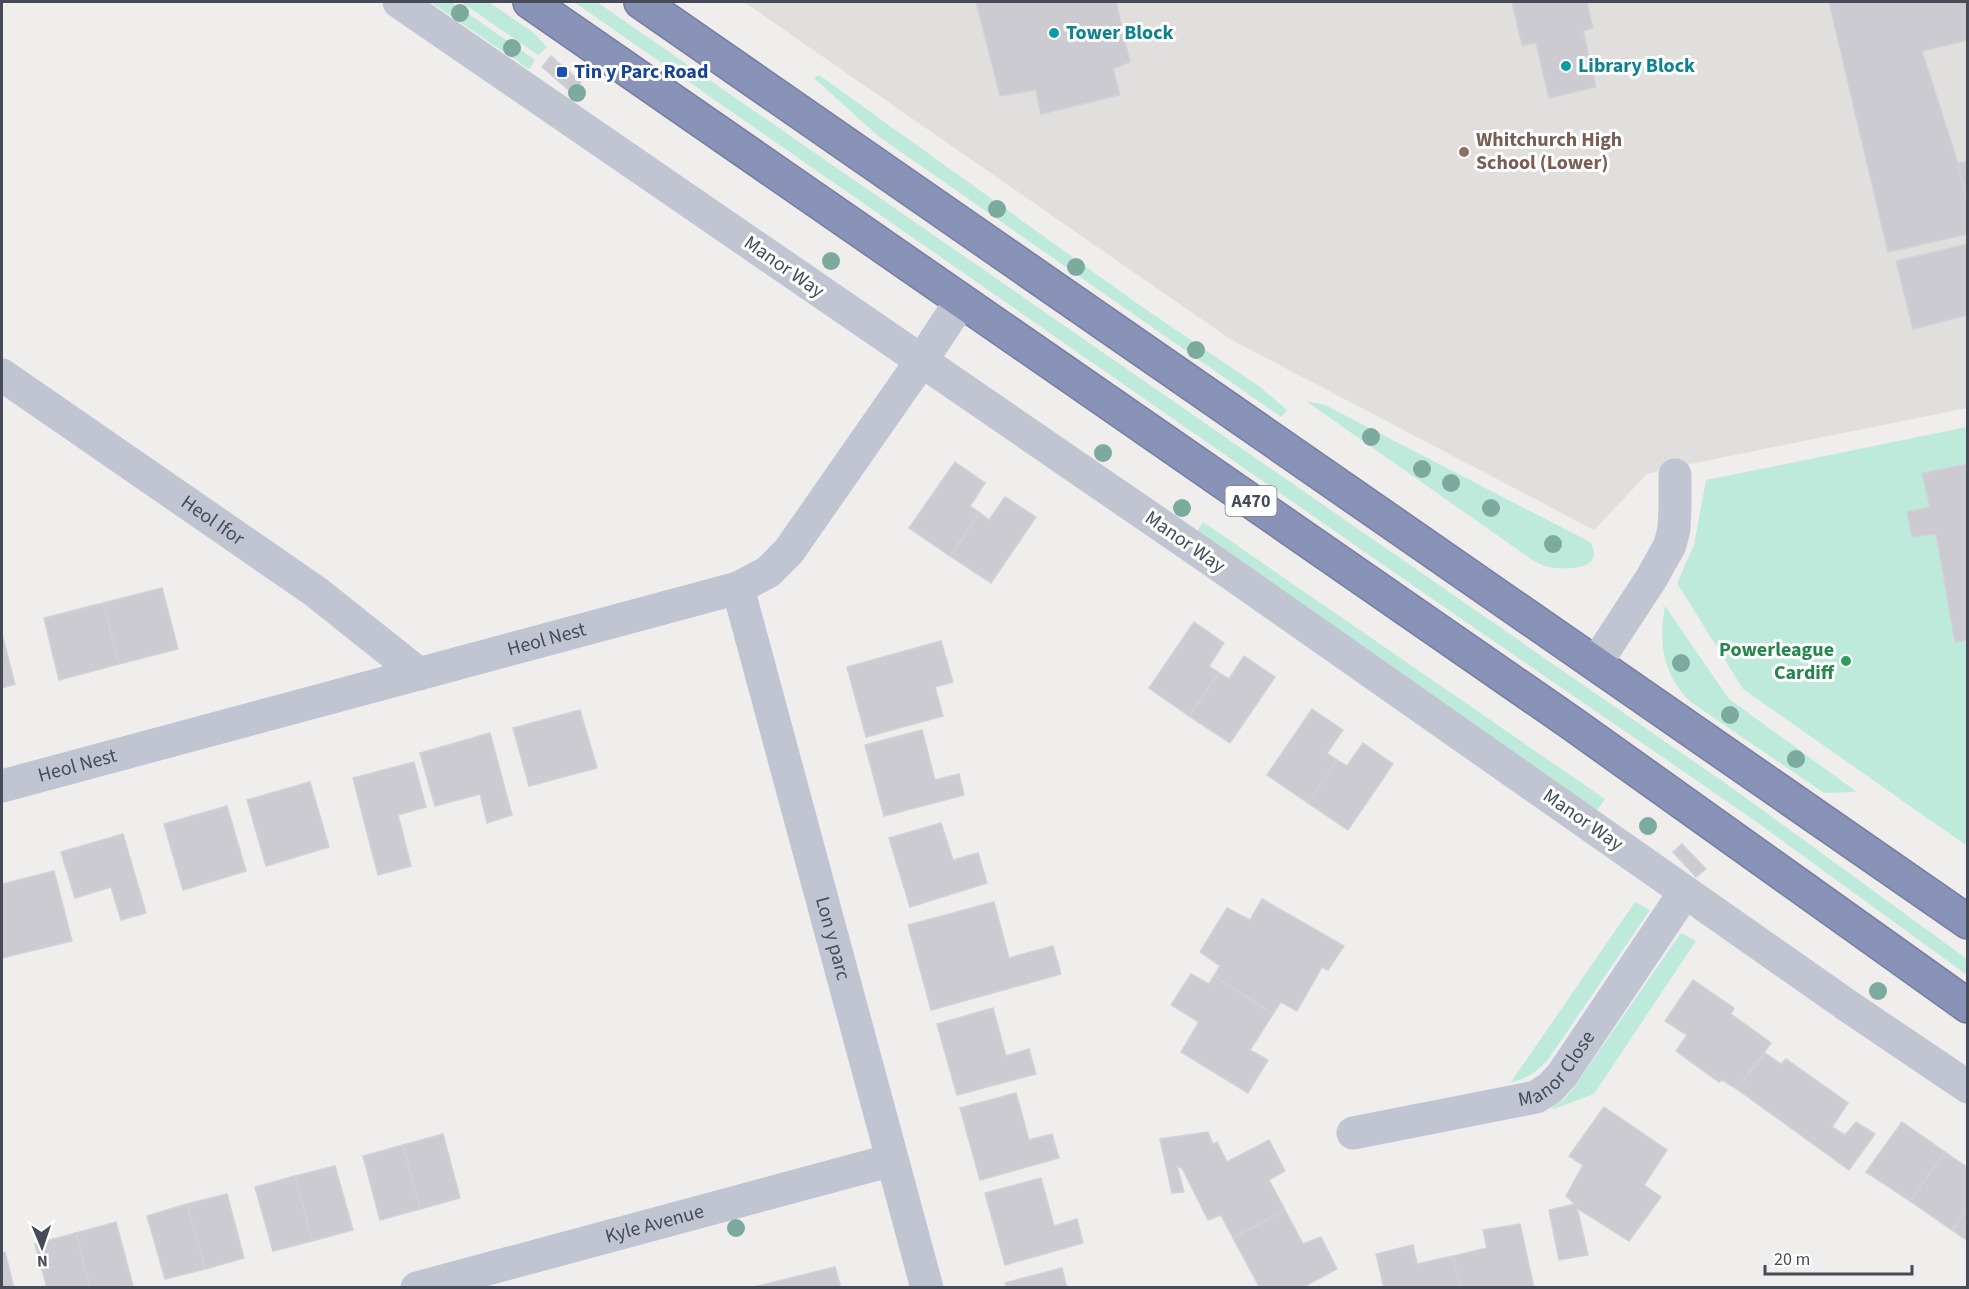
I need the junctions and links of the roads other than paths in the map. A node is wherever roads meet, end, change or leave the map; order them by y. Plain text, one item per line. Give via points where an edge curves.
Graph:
1 (399, 2) edge
2 (530, 2) edge
3 (641, 2) edge
4 (961, 301) junction
5 (922, 360) junction
6 (2, 375) edge
7 (1675, 475) dead end
8 (738, 588) junction
9 (1596, 663) junction
10 (419, 674) junction
11 (2, 786) edge
12 (1685, 892) junction
13 (1968, 922) edge
14 (1968, 1006) edge
15 (1968, 1087) edge
16 (1353, 1133) dead end
17 (892, 1160) junction
18 (417, 1287) edge
19 (927, 1287) edge

1 - 5 street, Manor Way
2 - 4 highway, A470
3 - 9 highway
4 - 5 street, Heol Nest
4 - 14 highway, A470 via 1570,722
5 - 8 street, Heol Nest via 789,551 768,572
5 - 12 street, Manor Way
6 - 10 street, Heol Ifor via 316,592
7 - 9 street via 1676,507 1670,545
8 - 10 street, Heol Nest
8 - 17 street, Lon y parc
9 - 13 highway
10 - 11 street, Heol Nest
12 - 15 street, Manor Way
12 - 16 street, Manor Close via 1550,1088 1536,1097
17 - 18 street, Kyle Avenue
17 - 19 street, Lon y parc

